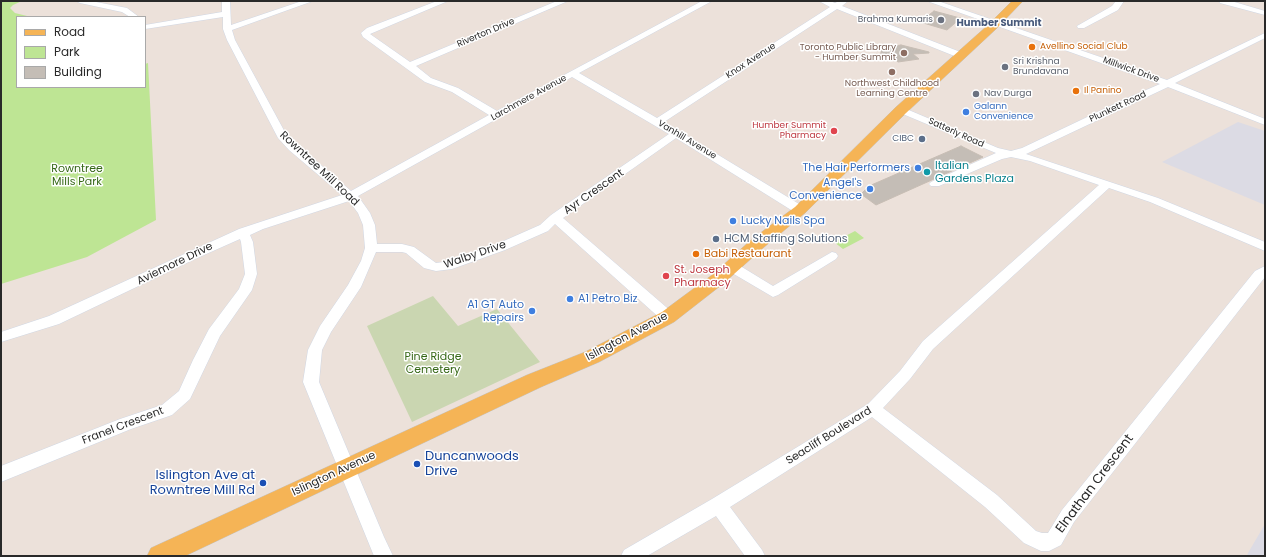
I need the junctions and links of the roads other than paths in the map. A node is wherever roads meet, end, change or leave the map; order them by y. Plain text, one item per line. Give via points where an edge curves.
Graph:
1 (80, 1) edge
2 (226, 1) edge
3 (309, 1) edge
4 (444, 1) edge
5 (564, 1) edge
6 (708, 1) edge
7 (823, 1) edge
8 (931, 1) edge
9 (1018, 1) edge
10 (1120, 1) edge
11 (1223, 1) edge
12 (840, 3) edge
13 (1265, 13) edge
14 (227, 14) junction
15 (133, 16) edge
16 (996, 23) junction
17 (1081, 26) dead end
18 (146, 27) edge
19 (227, 29) junction
20 (1263, 37) edge
21 (960, 55) junction
22 (409, 66) junction
23 (572, 73) junction
24 (1167, 83) junction
25 (901, 110) junction
26 (498, 115) junction
27 (657, 122) junction
28 (1265, 122) edge
29 (676, 134) junction
30 (1013, 154) junction
31 (935, 184) dead end
32 (1108, 184) junction
33 (350, 196) junction
34 (800, 210) junction
35 (555, 218) junction
36 (242, 232) junction
37 (1265, 247) edge
38 (371, 248) junction
39 (832, 256) dead end
40 (732, 267) junction
41 (1265, 270) edge
42 (668, 317) junction
43 (1, 337) edge
44 (873, 410) junction
45 (346, 469) junction
46 (1, 474) edge
47 (718, 505) junction
48 (158, 556) edge
49 (384, 556) edge
50 (630, 556) edge
51 (756, 556) edge

1 - 15 street via 124,10
2 - 14 street, Rowntree Mill Road
3 - 19 street
4 - 22 street via 366,32 368,37
5 - 22 street, Riverton Drive
6 - 23 street, Larchmere Avenue
7 - 12 street
8 - 16 street, Millwick Drive
9 - 16 main road, Islington Avenue
10 - 17 street via 1113,9
11 - 13 street
12 - 21 street
12 - 27 street, Knox Avenue
14 - 18 street
14 - 19 street, Rowntree Mill Road
16 - 21 main road, Islington Avenue
16 - 24 street, Millwick Drive
19 - 33 street, Rowntree Mill Road via 283,138
20 - 24 street, Plunkett Road
21 - 25 main road, Islington Avenue
22 - 26 street via 428,80 455,90
23 - 26 street, Larchmere Avenue
23 - 27 street, Vanhill Avenue
24 - 28 street, Millwick Drive
24 - 30 street, Plunkett Road via 1025,151
25 - 30 street, Satterly Road via 995,150
25 - 34 main road, Islington Avenue
26 - 33 street, Larchmere Avenue
27 - 29 street, Vanhill Avenue
29 - 34 street, Vanhill Avenue
29 - 35 street, Ayr Crescent
30 - 31 street, Plunkett Road via 999,156
30 - 32 street
32 - 37 street via 1154,200
32 - 44 street, Seacliff Boulevard via 928,345
33 - 36 street, Aviemore Drive
33 - 38 street, Rowntree Mill Road via 364,213 369,225
34 - 40 main road, Islington Avenue
35 - 38 street, Walby Drive via 544,228 527,236 464,261 444,266 429,265 410,250 402,248
35 - 42 street, Ayr Crescent
36 - 43 street, Aviemore Drive via 54,320
36 - 46 street, Franel Crescent via 247,242 250,262 248,282 214,334 185,395 168,410
38 - 45 street, Rowntree Mill Road via 360,277 315,350 312,368 311,382
39 - 40 street via 773,292
40 - 42 main road, Islington Avenue
41 - 44 street, Elnathan Crescent via 1068,516 1055,539 1049,542 1041,542 1030,537 991,502
42 - 45 main road, Islington Avenue via 599,353
44 - 47 street, Seacliff Boulevard
45 - 48 main road, Islington Avenue
45 - 49 street
47 - 50 street, Seacliff Boulevard
47 - 51 street

